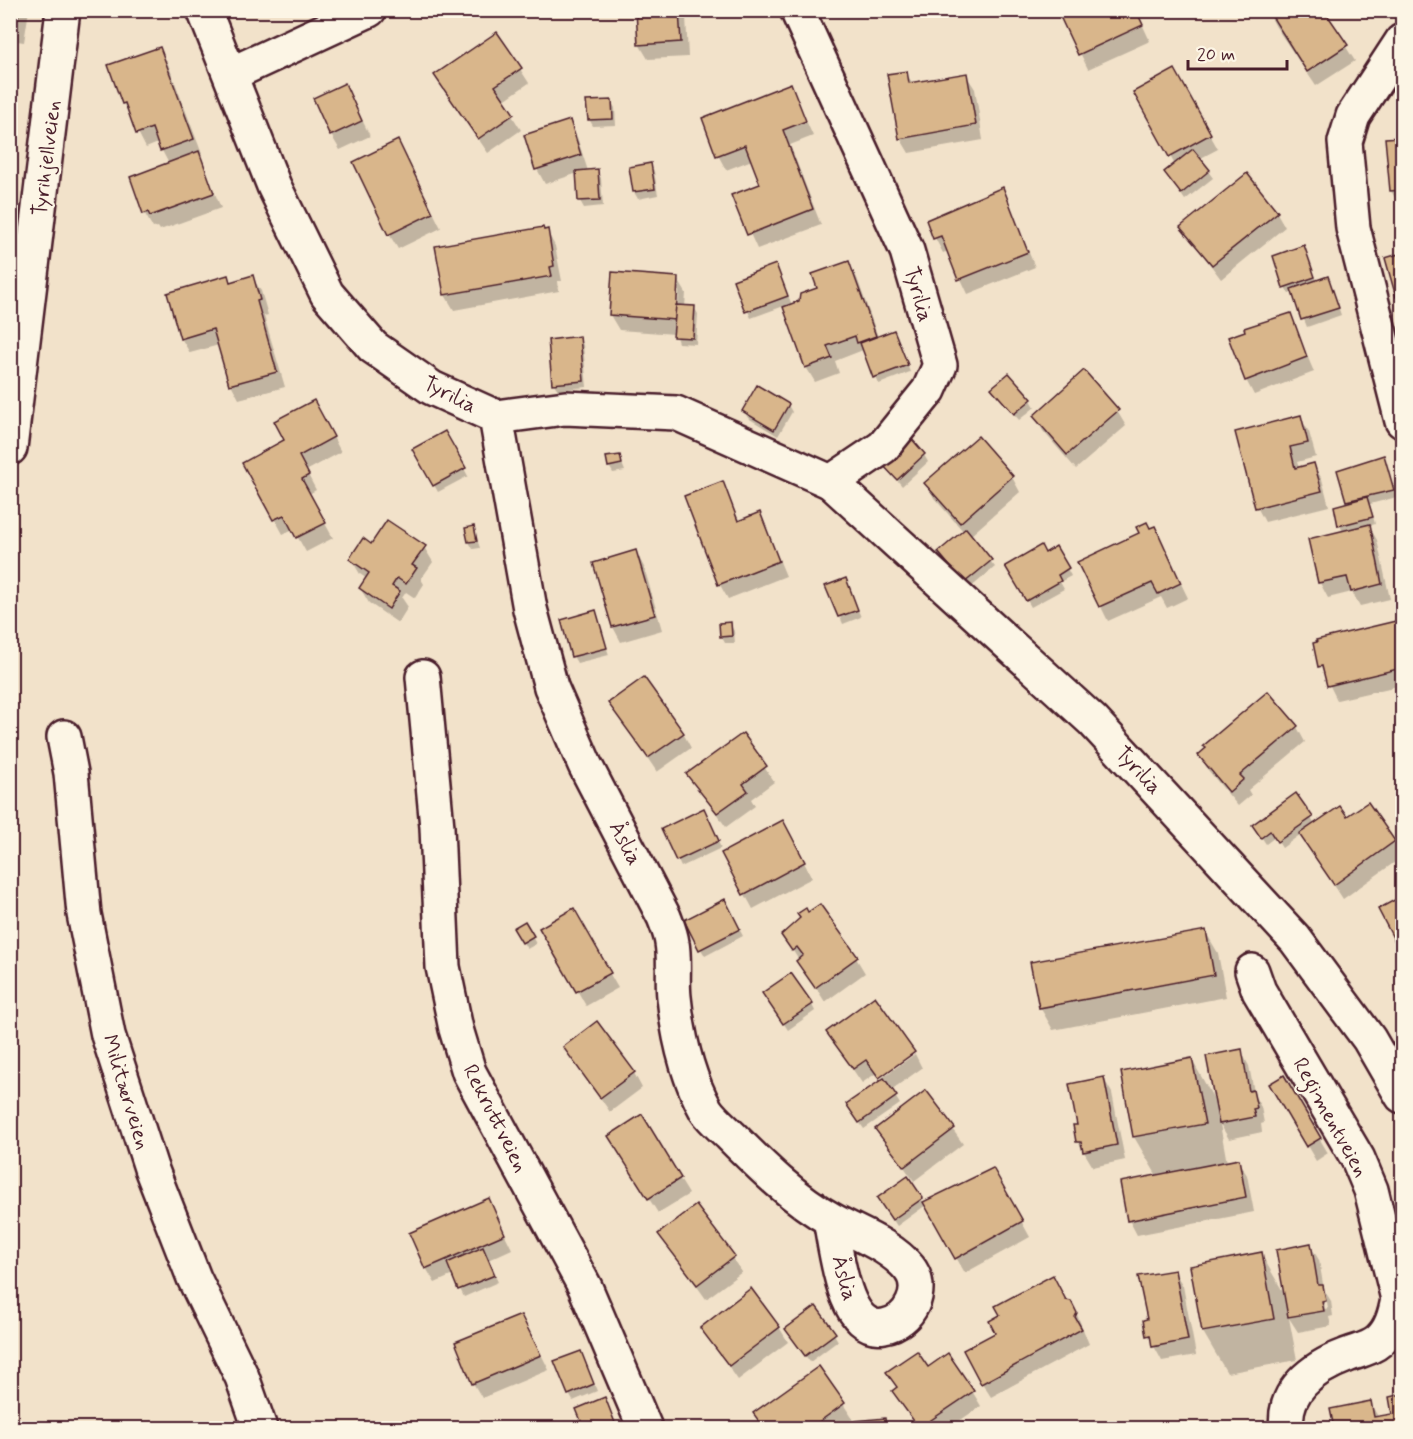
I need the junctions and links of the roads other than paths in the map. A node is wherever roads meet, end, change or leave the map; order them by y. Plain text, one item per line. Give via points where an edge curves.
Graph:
1 (63, 10) edge
2 (204, 10) edge
3 (369, 10) edge
4 (797, 10) edge
5 (1402, 41) edge
6 (231, 74) junction
7 (496, 417) junction
8 (1402, 421) edge
9 (10, 447) edge
10 (831, 482) junction
11 (423, 676) dead end
12 (64, 737) dead end
13 (1252, 971) dead end
14 (1402, 1096) edge
15 (830, 1219) dead end
16 (260, 1428) edge
17 (645, 1428) edge
18 (1287, 1428) edge

1 - 9 street, Tyrihjellveien
2 - 6 street, Tyrilia
3 - 6 street
4 - 10 street, Tyrilia via 907,251 940,365 929,390 883,447
5 - 8 street via 1353,116 1345,142 1353,228
6 - 7 street, Tyrilia via 274,186 327,294 373,347 432,388
7 - 10 street, Tyrilia via 566,408 676,413
7 - 15 street, Åslia via 530,609 551,687 585,765 664,917 672,942 674,997 690,1078 708,1112 764,1169
10 - 14 street, Tyrilia via 1093,721 1295,939 1370,1039
11 - 17 street, Rekruttveien via 437,827 443,967 456,1029 469,1072 585,1287
12 - 16 street, Militærveien via 84,914 108,1035 155,1179 194,1278 242,1377
13 - 18 street, Regimentveien via 1259,991 1358,1159 1371,1190 1398,1299 1395,1316 1378,1341 1320,1367 1291,1395 1286,1408

